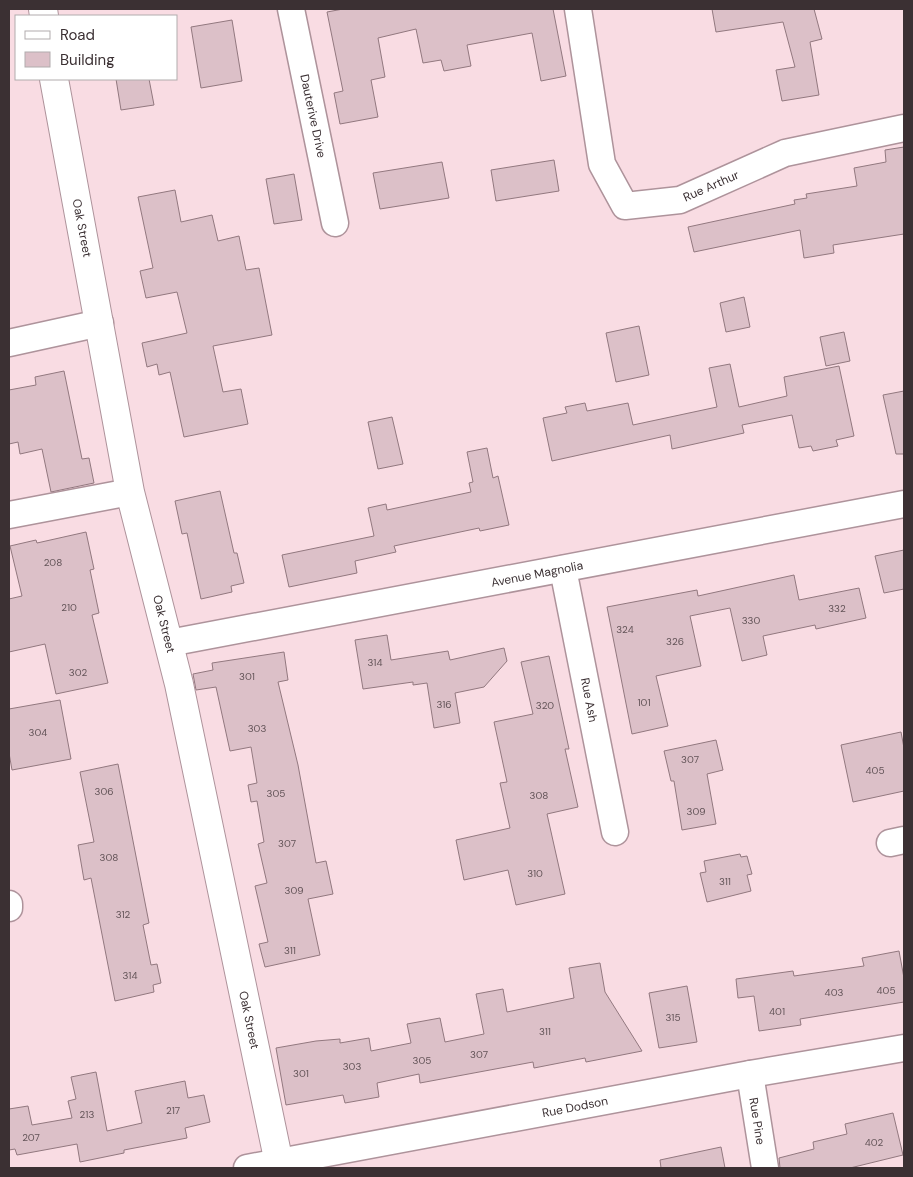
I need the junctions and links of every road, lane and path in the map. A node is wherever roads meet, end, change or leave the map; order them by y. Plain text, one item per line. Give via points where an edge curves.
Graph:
1 (290, 9) edge
2 (578, 9) edge
3 (54, 80) edge
4 (904, 128) edge
5 (335, 223) dead end
6 (100, 323) junction
7 (9, 343) edge
8 (130, 492) junction
9 (904, 504) edge
10 (9, 515) edge
11 (563, 569) junction
12 (169, 643) junction
13 (615, 832) dead end
14 (9, 904) edge
15 (9, 908) edge
16 (904, 1048) edge
17 (750, 1074) junction
18 (280, 1165) edge
19 (247, 1168) edge
20 (765, 1168) edge

1 - 5 street, Dauterive Drive
2 - 4 street, Rue Arthur via 602,164 625,206 680,200 784,153
3 - 6 main road, Oak Street
6 - 7 street
6 - 8 main road, Oak Street
8 - 10 street
8 - 12 main road, Oak Street
9 - 11 street, Avenue Magnolia
11 - 12 street, Avenue Magnolia
11 - 13 street, Rue Ash
12 - 18 main road, Oak Street
14 - 15 street
16 - 17 street, Rue Dodson
17 - 18 street, Rue Dodson
17 - 20 street, Rue Pine
18 - 19 street, Rue Dodson

